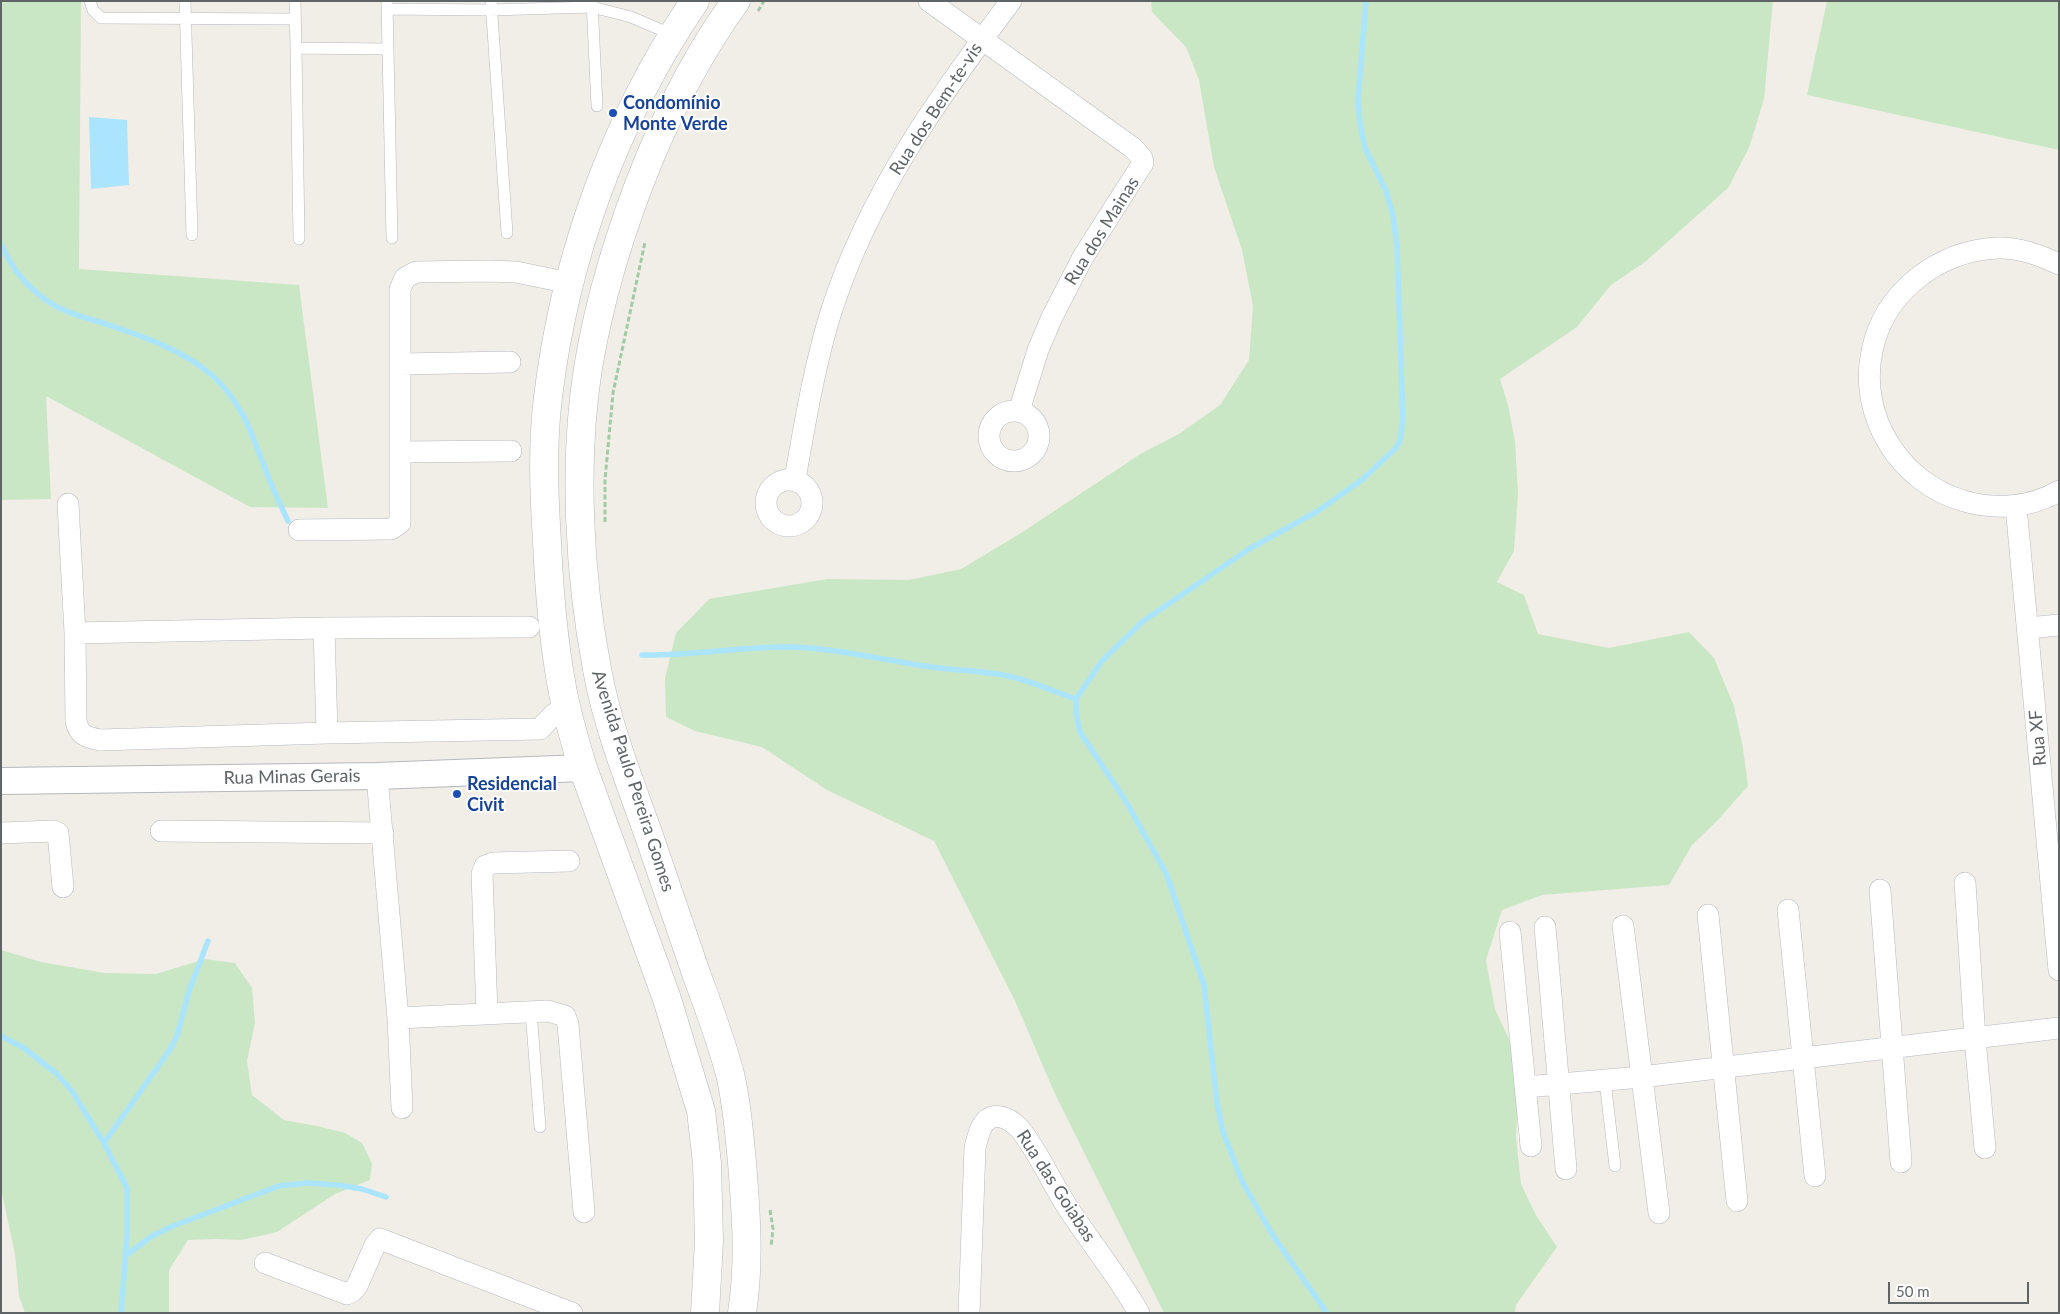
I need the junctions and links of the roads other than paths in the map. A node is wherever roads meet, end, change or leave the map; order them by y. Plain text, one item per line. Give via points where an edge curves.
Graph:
1 (90, 1) edge
2 (185, 1) edge
3 (295, 1) edge
4 (695, 1) edge
5 (929, 1) edge
6 (1011, 1) edge
7 (592, 4) edge
8 (387, 5) edge
9 (491, 6) edge
10 (745, 10) edge
11 (185, 17) junction
12 (295, 19) junction
13 (672, 35) junction
14 (982, 39) junction
15 (296, 48) junction
16 (388, 49) junction
17 (597, 106) dead end
18 (508, 233) dead end
19 (192, 235) dead end
20 (392, 238) dead end
21 (300, 239) dead end
22 (2059, 264) edge
23 (570, 286) junction
24 (510, 362) dead end
25 (400, 364) junction
26 (1019, 411) dead end
27 (511, 451) dead end
28 (400, 452) junction
29 (795, 479) dead end
30 (2059, 491) edge
31 (68, 504) dead end
32 (2016, 506) junction
33 (299, 530) dead end
34 (2059, 625) edge
35 (529, 627) dead end
36 (324, 628) junction
37 (2028, 628) junction
38 (75, 633) junction
39 (567, 711) junction
40 (327, 732) junction
41 (583, 768) junction
42 (378, 776) junction
43 (1, 781) edge
44 (161, 831) dead end
45 (1, 832) edge
46 (383, 833) junction
47 (569, 860) dead end
48 (1965, 883) dead end
49 (64, 887) dead end
50 (1880, 890) dead end
51 (1788, 910) dead end
52 (1708, 915) dead end
53 (1623, 926) dead end
54 (1545, 927) dead end
55 (1510, 932) dead end
56 (2059, 970) edge
57 (531, 1011) junction
58 (487, 1013) junction
59 (398, 1018) junction
60 (2059, 1028) edge
61 (1975, 1039) junction
62 (1891, 1049) junction
63 (1804, 1059) junction
64 (1723, 1068) junction
65 (1641, 1077) junction
66 (1605, 1080) junction
67 (1558, 1085) junction
68 (1525, 1087) junction
69 (402, 1108) dead end
70 (540, 1127) dead end
71 (1531, 1146) dead end
72 (1985, 1148) dead end
73 (1901, 1162) dead end
74 (1615, 1166) dead end
75 (1566, 1170) dead end
76 (1815, 1176) dead end
77 (1737, 1200) dead end
78 (584, 1212) dead end
79 (1659, 1212) dead end
80 (265, 1263) dead end
81 (572, 1313) edge
82 (705, 1313) edge
83 (742, 1313) edge
84 (969, 1313) edge
85 (1139, 1313) edge

1 - 11 lane via 101,18
2 - 11 lane
3 - 12 lane
4 - 13 main road
5 - 14 street, Rua dos Mainas
6 - 14 street, Rua dos Bem-te-vis
7 - 9 lane
7 - 13 lane
7 - 17 lane
8 - 9 lane
8 - 16 lane
9 - 18 lane
10 - 83 main road, Avenida Paulo Pereira Gomes via 706,44 675,102 626,220 588,368 581,502 589,621 603,696 734,1091 748,1243
11 - 12 lane
11 - 19 lane
12 - 15 lane
13 - 23 main road via 616,144 586,226
14 - 26 street, Rua dos Mainas via 1133,148 1143,163 1084,256 1052,317
14 - 29 street, Rua dos Bem-te-vis via 914,135 854,251 831,312 812,384
15 - 16 lane
15 - 21 lane
16 - 20 lane
22 - 32 street via 2033,252 1998,248 1963,252 1931,266 1904,289 1884,318 1872,351 1870,386 1877,421 1893,452 1917,478 1947,496 1981,506
23 - 25 street via 516,272 416,272 409,275 404,278 400,290
23 - 39 main road via 548,398 544,472 553,624
24 - 25 street
25 - 28 street
27 - 28 street
28 - 33 street via 400,523 396,527
30 - 32 street
31 - 38 street
32 - 37 street, Rua XF
34 - 37 street
35 - 36 street
36 - 38 street
36 - 40 street
37 - 56 street, Rua XF
38 - 40 street via 76,721 78,730 87,738
39 - 40 street via 554,714 540,729
39 - 41 main road
41 - 42 street, Rua Minas Gerais
41 - 82 main road via 670,1008 701,1111 707,1163 710,1264
42 - 43 street, Rua Minas Gerais
42 - 46 street
44 - 46 street
45 - 49 street via 58,833
46 - 59 street
47 - 58 street via 485,866 482,874
48 - 61 street
50 - 62 street
51 - 63 street
52 - 64 street
53 - 65 street
54 - 67 street
55 - 68 street
57 - 58 street
57 - 70 lane
57 - 78 street via 561,1013 568,1024
58 - 59 street
59 - 69 street
60 - 61 street
61 - 62 street
61 - 72 street
62 - 63 street
62 - 73 street
63 - 64 street
63 - 76 street
64 - 65 street
64 - 77 street
65 - 66 street
65 - 79 street
66 - 67 street
66 - 74 lane
67 - 68 street
67 - 75 street
68 - 71 street
80 - 81 street via 348,1294 357,1286 380,1239
84 - 85 street, Rua das Goiabas via 975,1148 979,1130 994,1116 1012,1122 1030,1143 1068,1207

